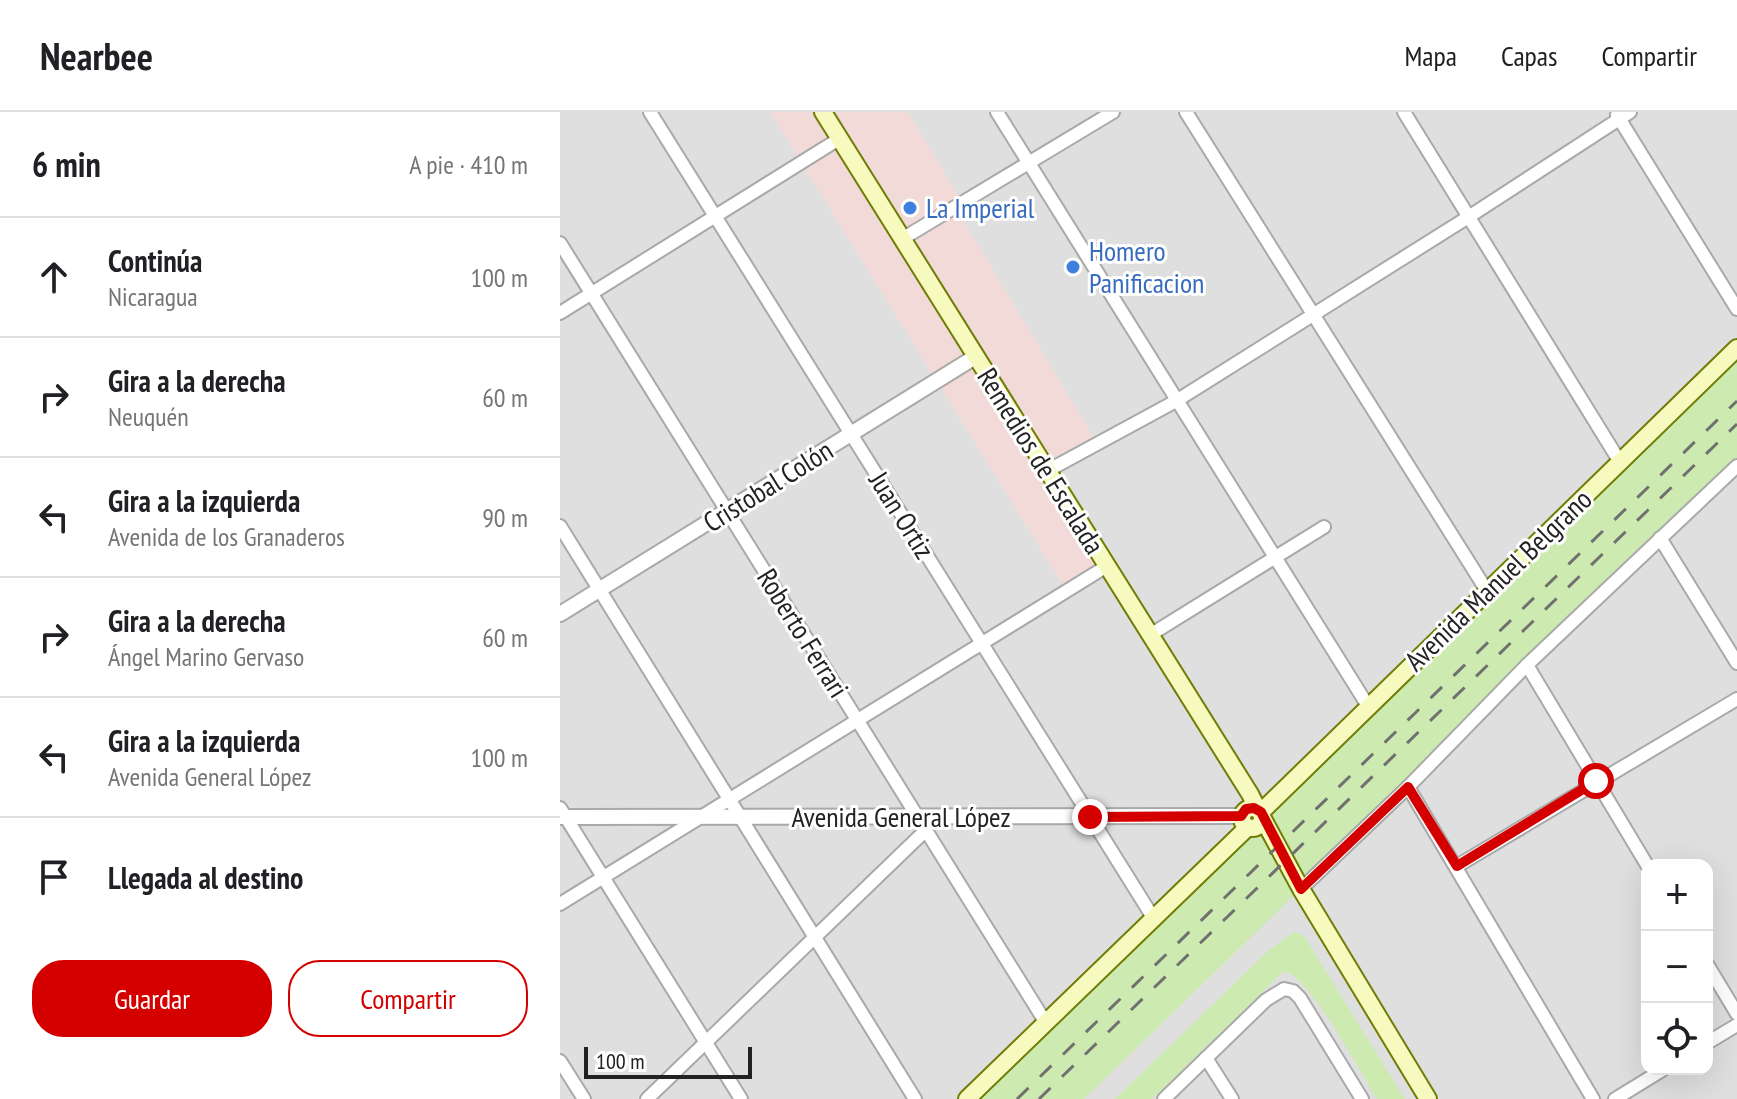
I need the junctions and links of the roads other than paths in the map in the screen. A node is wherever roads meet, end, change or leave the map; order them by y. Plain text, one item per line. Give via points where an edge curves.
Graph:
1 (650, 112) edge
2 (823, 112) edge
3 (997, 112) edge
4 (1113, 112) edge
5 (1186, 112) edge
6 (1404, 112) edge
7 (1622, 114) edge
8 (839, 139) junction
9 (1030, 164) junction
10 (715, 216) junction
11 (1470, 216) junction
12 (902, 239) junction
13 (560, 243) edge
14 (591, 294) junction
15 (1737, 309) edge
16 (560, 313) edge
17 (1313, 314) junction
18 (1737, 348) edge
19 (975, 357) junction
20 (1176, 401) junction
21 (851, 435) junction
22 (1620, 462) junction
23 (1737, 466) edge
24 (1047, 471) junction
25 (727, 511) junction
26 (560, 526) edge
27 (1324, 527) dead end
28 (1660, 538) junction
29 (1275, 557) junction
30 (1107, 566) junction
31 (599, 590) junction
32 (1487, 591) junction
33 (560, 614) edge
34 (1150, 635) junction
35 (982, 644) junction
36 (1737, 663) edge
37 (1527, 665) junction
38 (1737, 699) edge
39 (1368, 706) junction
40 (857, 720) junction
41 (1596, 781) junction
42 (1408, 787) junction
43 (729, 799) junction
44 (1260, 813) junction
45 (562, 814) edge
46 (703, 816) junction
47 (917, 816) junction
48 (740, 817) junction
49 (1090, 817) junction
50 (1244, 822) junction
51 (926, 830) junction
52 (1643, 859) edge
53 (1457, 866) junction
54 (603, 877) junction
55 (1301, 889) junction
56 (560, 904) edge
57 (1154, 919) junction
58 (814, 937) junction
59 (1713, 974) edge
60 (1737, 1014) edge
61 (1046, 1023) junction
62 (1737, 1025) edge
63 (1713, 1039) edge
64 (705, 1042) junction
65 (1206, 1058) junction
66 (560, 1061) edge
67 (1654, 1075) edge
68 (584, 1099) edge
69 (647, 1099) edge
70 (741, 1099) edge
71 (915, 1099) edge
72 (967, 1099) edge
73 (1164, 1099) edge
74 (1232, 1099) edge
75 (1362, 1099) edge
76 (1428, 1099) edge
77 (1593, 1099) edge
78 (1615, 1099) edge

1 - 10 street, Juan Ortiz
2 - 8 main road, Remedios de Escalada
3 - 9 street
4 - 9 street
5 - 17 street
6 - 11 street
7 - 11 street
7 - 15 street
8 - 10 street
8 - 12 main road, Remedios de Escalada
9 - 12 street
9 - 20 street
10 - 14 street
10 - 21 street, Juan Ortiz
11 - 17 street
11 - 22 street
12 - 19 main road, Remedios de Escalada
13 - 14 street, Roberto Ferrari
14 - 16 street
14 - 25 street, Roberto Ferrari
17 - 20 street
17 - 32 street
18 - 22 main road, Avenida Manuel Belgrano
19 - 21 street, Cristobal Colón
19 - 24 main road, Remedios de Escalada
20 - 24 street
20 - 29 street
21 - 25 street, Cristobal Colón
21 - 35 street, Juan Ortiz
22 - 32 main road, Avenida Manuel Belgrano
23 - 28 street
24 - 30 main road, Remedios de Escalada
25 - 31 street, Cristobal Colón
25 - 40 street, Roberto Ferrari
26 - 31 street
27 - 29 street
28 - 36 street
28 - 37 street
29 - 34 street
29 - 39 street
30 - 34 main road, Remedios de Escalada
30 - 35 street
31 - 33 street, Cristobal Colón
31 - 43 street
32 - 39 main road, Avenida Manuel Belgrano
34 - 44 main road, Remedios de Escalada
35 - 40 street
35 - 49 street, Juan Ortiz
37 - 41 street
37 - 42 street
38 - 41 street
39 - 44 main road, Avenida Manuel Belgrano
40 - 43 street
40 - 47 street, Roberto Ferrari
41 - 52 street
41 - 53 street
42 - 53 street
42 - 55 street
43 - 46 street
43 - 48 street
44 - 50 main road, Avenida Manuel Belgrano via 1258,827
44 - 55 main road, Remedios de Escalada
45 - 46 street, Avenida General López
45 - 54 street
46 - 48 street, Avenida General López
46 - 54 street
47 - 48 street, Avenida General López
47 - 49 street, Avenida General López
47 - 51 street, Roberto Ferrari
48 - 58 street
49 - 50 street, Avenida General López
49 - 57 street, Juan Ortiz
50 - 57 main road
51 - 58 street
51 - 61 street, Roberto Ferrari
53 - 77 street
54 - 56 street
54 - 64 street
55 - 76 main road, Remedios de Escalada
57 - 61 main road
58 - 64 street
58 - 71 street
59 - 60 street
61 - 72 main road
62 - 63 street
64 - 69 street
64 - 70 street
65 - 73 street
65 - 74 street
65 - 75 street via 1275,992 1293,991
66 - 68 street
67 - 78 street

